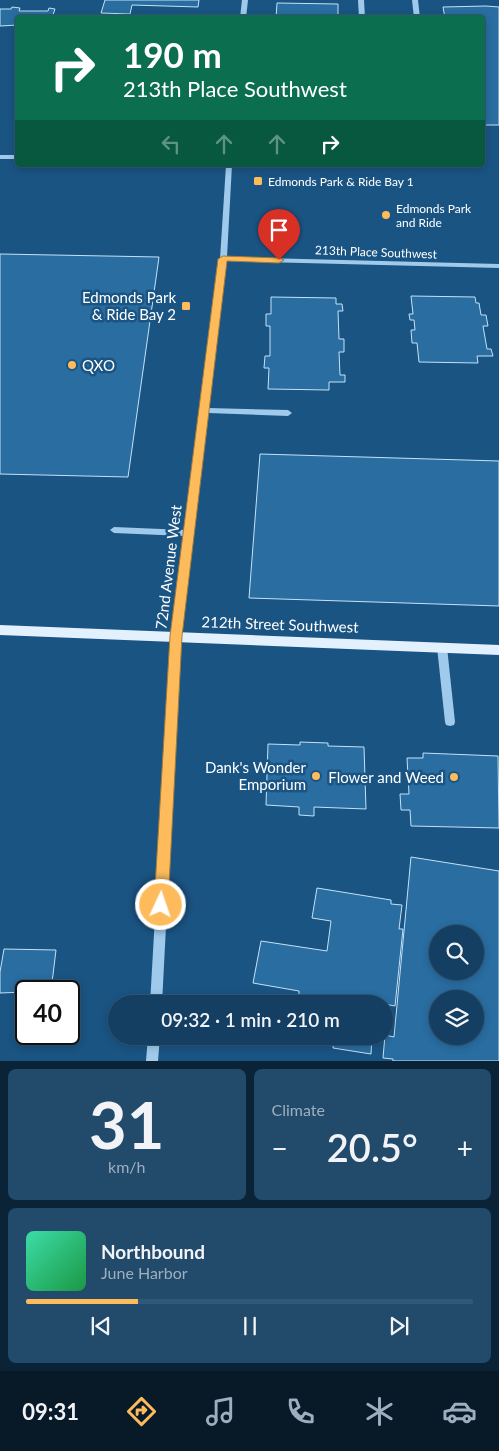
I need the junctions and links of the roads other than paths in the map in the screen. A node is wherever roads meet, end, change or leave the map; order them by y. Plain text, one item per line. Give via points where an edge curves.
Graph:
1 (245, 0) edge
2 (360, 0) edge
3 (416, 0) edge
4 (243, 15) edge
5 (362, 15) edge
6 (418, 15) edge
7 (0, 157) edge
8 (15, 157) edge
9 (229, 167) edge
10 (223, 259) junction
11 (499, 266) edge
12 (204, 410) junction
13 (288, 413) dead end
14 (114, 530) dead end
15 (189, 533) junction
16 (0, 630) edge
17 (176, 636) junction
18 (442, 647) junction
19 (499, 650) edge
20 (450, 722) dead end
21 (156, 995) edge
22 (153, 1045) edge
23 (152, 1061) edge

1 - 4 street
2 - 5 street
3 - 6 street
7 - 8 street
9 - 10 street, 72nd Avenue West
10 - 11 street, 213th Place Southwest
10 - 12 street, 72nd Avenue West
12 - 13 street
12 - 15 street, 72nd Avenue West
14 - 15 street
15 - 17 street, 72nd Avenue West
16 - 17 main road, 212th Street Southwest
17 - 18 main road, 212th Street Southwest
17 - 21 street, 72nd Avenue West
18 - 19 main road, 212th Street Southwest
18 - 20 street
22 - 23 street

